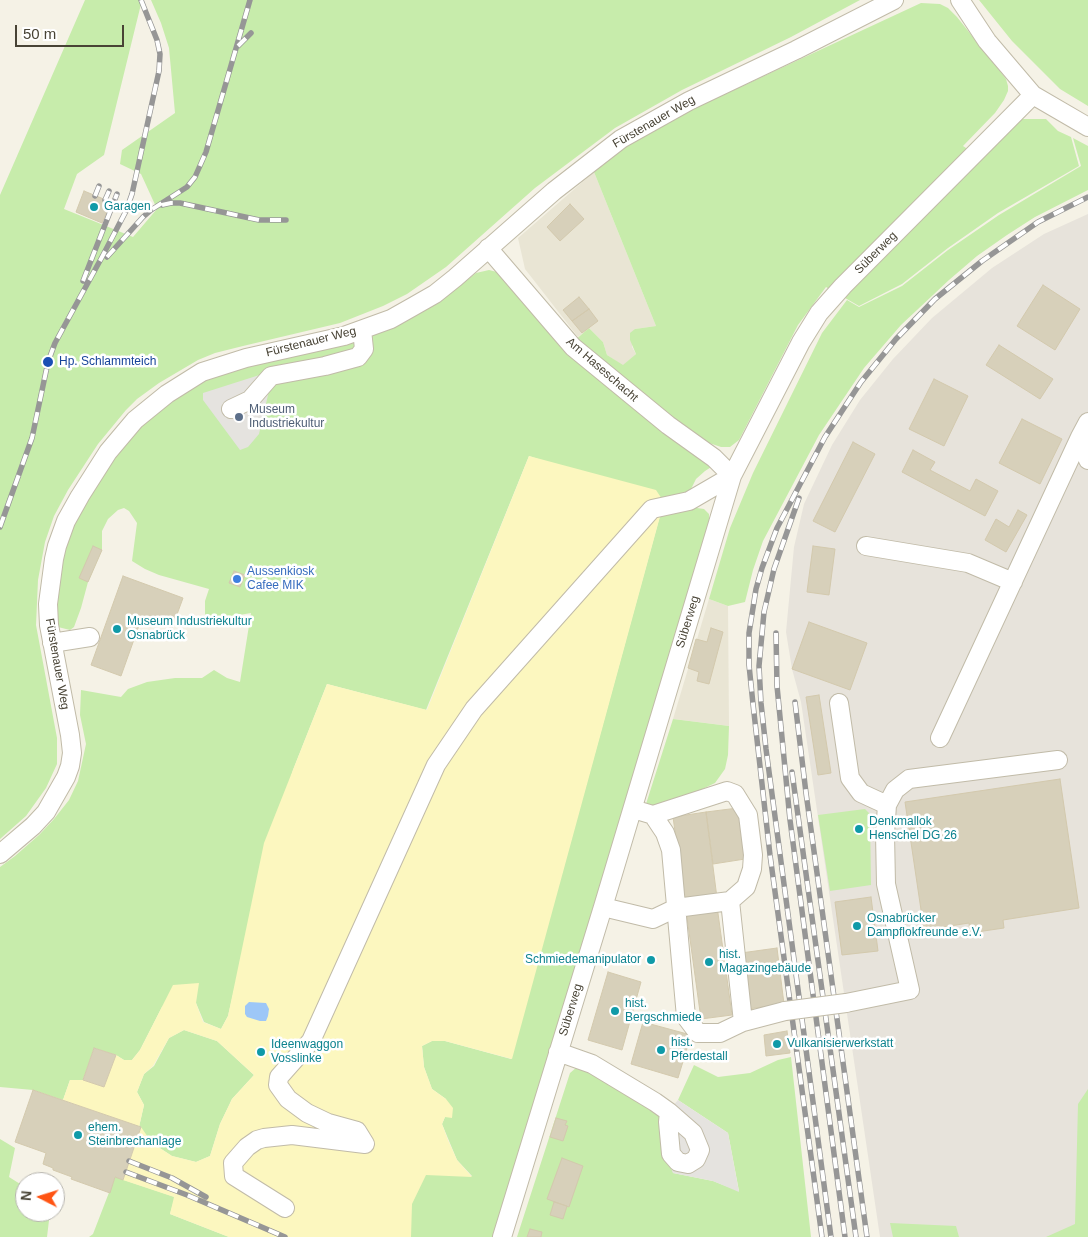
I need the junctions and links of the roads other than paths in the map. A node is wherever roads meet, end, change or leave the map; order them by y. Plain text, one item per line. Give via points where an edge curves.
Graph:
1 (894, 0) edge
2 (960, 0) edge
3 (1033, 95) junction
4 (1088, 127) edge
5 (488, 248) junction
6 (362, 330) junction
7 (231, 409) dead end
8 (1085, 433) edge
9 (1088, 460) edge
10 (732, 476) junction
11 (866, 546) dead end
12 (1013, 582) junction
13 (90, 637) dead end
14 (52, 643) junction
15 (839, 703) dead end
16 (940, 738) dead end
17 (1058, 760) dead end
18 (887, 805) junction
19 (632, 809) junction
20 (652, 816) junction
21 (0, 854) edge
22 (730, 901) junction
23 (603, 907) junction
24 (676, 908) junction
25 (743, 1022) junction
26 (558, 1052) junction
27 (669, 1112) dead end
28 (285, 1208) dead end
29 (502, 1237) edge

1 - 5 street, Fürstenauer Weg via 689,101 621,139
2 - 3 street via 987,41
3 - 4 street
3 - 10 street, Süberweg via 819,313
5 - 6 street, Fürstenauer Weg via 435,294 391,319
5 - 10 street, Am Haseschacht via 573,347 668,425 714,458
6 - 7 street, Fürstenauer Weg via 364,349 358,357 271,376 250,400
6 - 14 street, Fürstenauer Weg via 219,366 186,381 135,420 108,452 66,521 50,582 48,604
8 - 9 street
8 - 12 street
10 - 19 street, Süberweg
10 - 28 street via 689,501 652,509 474,708 436,765 311,1041 279,1077 278,1085 288,1099 307,1113 356,1131 365,1144 292,1135 264,1138 247,1147 233,1163 234,1176
11 - 12 street via 968,563
12 - 16 street
13 - 14 street
14 - 21 street, Fürstenauer Weg via 70,735 70,766 46,812
15 - 18 street via 850,778 861,793
17 - 18 street via 909,779 895,790
18 - 25 street, bridge via 886,884 910,990
19 - 20 street
19 - 23 street, Süberweg
20 - 22 street via 727,791 735,794 748,815 753,855 746,887
20 - 24 street via 665,833 671,850
22 - 24 street
22 - 25 street
23 - 24 street via 654,919
23 - 26 street, Süberweg
24 - 25 street via 686,1018 698,1034 720,1033
26 - 27 street via 592,1064
26 - 29 street, Süberweg

